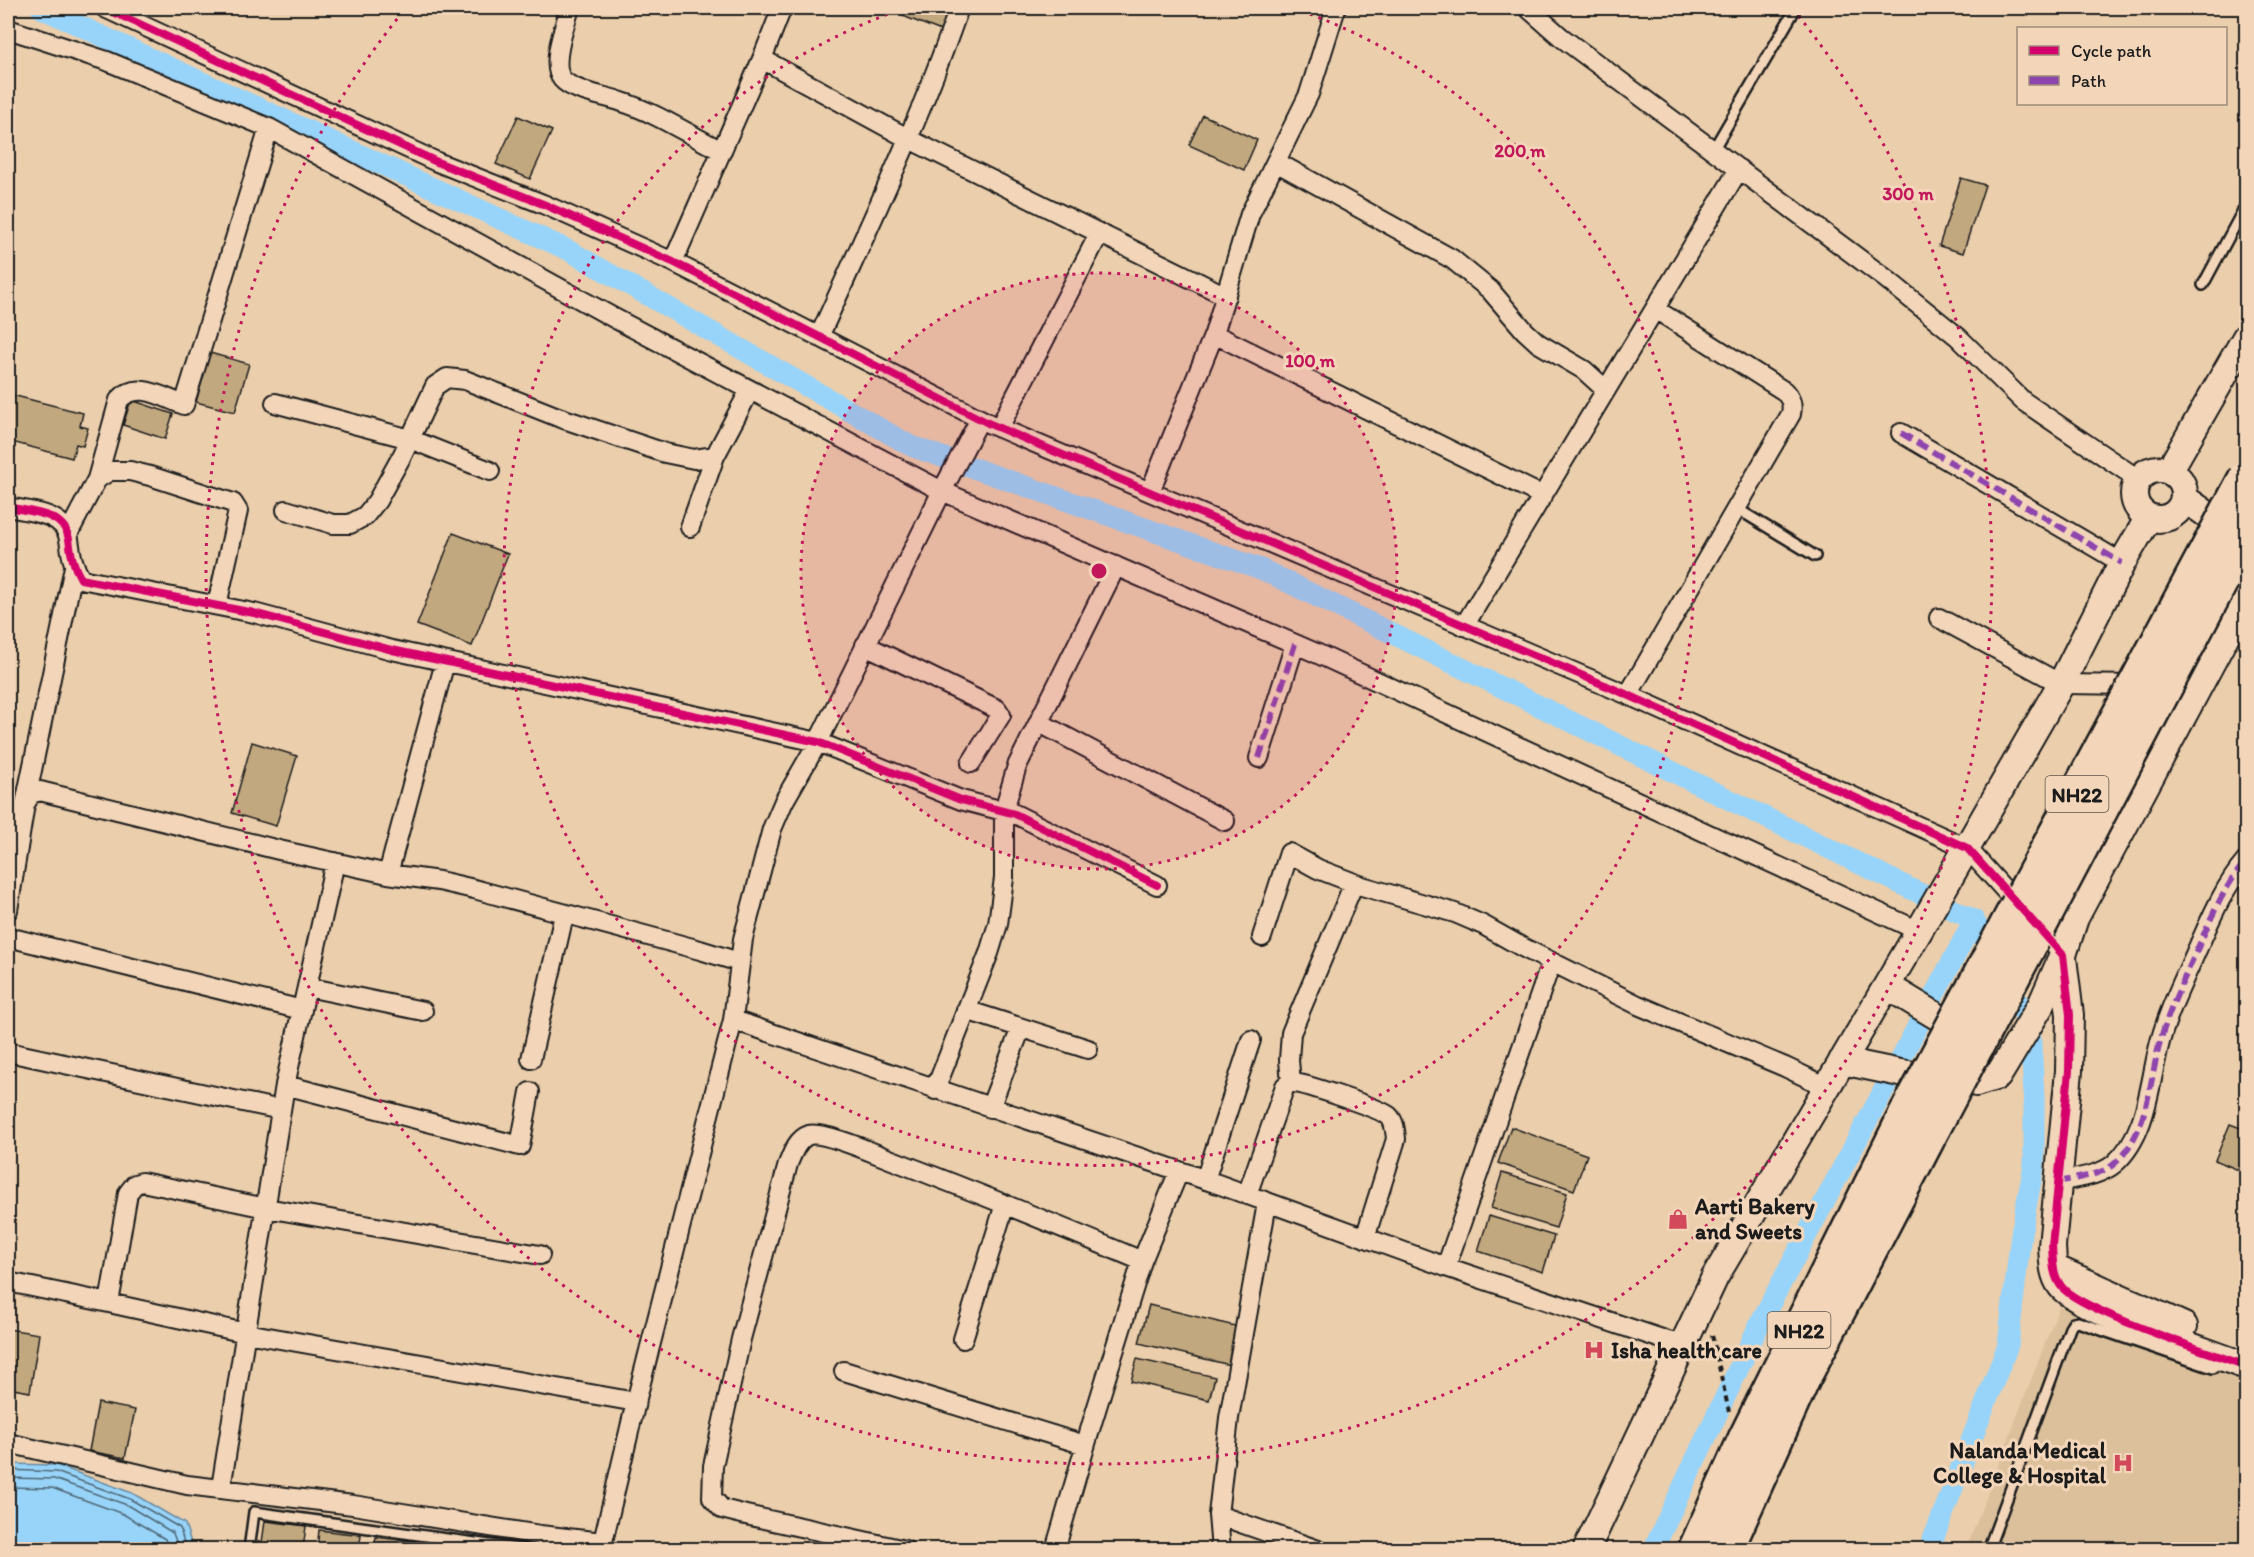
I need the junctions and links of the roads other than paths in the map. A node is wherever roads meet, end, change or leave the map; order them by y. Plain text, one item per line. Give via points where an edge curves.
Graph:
1 (105, 8) edge
2 (570, 8) edge
3 (782, 8) edge
4 (959, 8) edge
5 (1336, 8) edge
6 (1528, 8) edge
7 (1796, 8) edge
8 (8, 29) edge
9 (762, 59) junction
10 (269, 128) junction
11 (909, 139) junction
12 (1713, 150) junction
13 (722, 151) junction
14 (1276, 162) junction
15 (1740, 169) junction
16 (2247, 205) edge
17 (1100, 234) junction
18 (673, 262) junction
19 (2203, 285) dead end
20 (1226, 296) junction
21 (1655, 309) junction
22 (1214, 334) junction
23 (819, 337) junction
24 (2247, 337) edge
25 (750, 390) junction
26 (1606, 390) junction
27 (275, 403) dead end
28 (980, 419) junction
29 (999, 428) junction
30 (1901, 433) dead end
31 (410, 439) junction
32 (715, 456) junction
33 (490, 471) dead end
34 (2169, 471) junction
35 (2247, 477) edge
36 (97, 479) junction
37 (2138, 479) junction
38 (944, 487) junction
39 (1150, 492) junction
40 (1543, 496) junction
41 (2184, 498) junction
42 (8, 507) edge
43 (1736, 508) junction
44 (286, 510) dead end
45 (2149, 517) junction
46 (690, 527) dead end
47 (68, 534) junction
48 (2247, 534) edge
49 (2247, 542) edge
50 (1815, 556) dead end
51 (2122, 563) junction
52 (1116, 566) junction
53 (74, 567) junction
54 (2247, 598) edge
55 (217, 605) junction
56 (1939, 618) dead end
57 (1464, 626) junction
58 (1295, 644) junction
59 (865, 645) junction
60 (445, 662) junction
61 (2061, 684) junction
62 (2194, 694) junction
63 (1628, 695) junction
64 (1040, 723) junction
65 (818, 742) junction
66 (1258, 758) dead end
67 (971, 763) dead end
68 (24, 804) junction
69 (1004, 810) junction
70 (1225, 820) dead end
71 (1961, 858) junction
72 (2247, 861) edge
73 (335, 862) junction
74 (388, 874) junction
75 (1354, 883) junction
76 (1157, 885) dead end
77 (8, 910) edge
78 (564, 915) junction
79 (1922, 925) junction
80 (8, 937) edge
81 (1262, 937) dead end
82 (2059, 951) junction
83 (739, 962) junction
84 (1551, 963) junction
85 (1887, 986) junction
86 (307, 987) junction
87 (302, 1010) junction
88 (966, 1010) junction
89 (423, 1011) dead end
90 (733, 1020) junction
91 (2020, 1027) junction
92 (1021, 1028) junction
93 (1251, 1040) dead end
94 (1088, 1049) dead end
95 (8, 1052) edge
96 (531, 1059) dead end
97 (1854, 1063) junction
98 (1291, 1083) junction
99 (285, 1085) junction
100 (1827, 1087) junction
101 (935, 1090) junction
102 (530, 1092) dead end
103 (990, 1108) junction
104 (281, 1110) junction
105 (1917, 1126) junction
106 (1179, 1171) junction
107 (1205, 1180) junction
108 (2058, 1182) junction
109 (1247, 1195) junction
110 (1268, 1203) junction
111 (1005, 1204) junction
112 (266, 1208) junction
113 (1365, 1238) junction
114 (540, 1255) dead end
115 (1142, 1261) junction
116 (1446, 1267) junction
117 (2053, 1267) junction
118 (8, 1282) edge
119 (109, 1303) junction
120 (246, 1333) junction
121 (963, 1339) dead end
122 (1683, 1346) junction
123 (2247, 1349) edge
124 (2235, 1369) edge
125 (844, 1371) dead end
126 (636, 1402) junction
127 (8, 1443) edge
128 (1085, 1445) junction
129 (221, 1488) junction
130 (1218, 1515) junction
131 (602, 1546) edge
132 (249, 1550) edge
133 (526, 1550) edge
134 (905, 1550) edge
135 (1055, 1550) edge
136 (1221, 1550) edge
137 (1318, 1550) edge
138 (1586, 1550) edge
139 (1695, 1550) edge
140 (1726, 1550) edge
141 (1988, 1550) edge

1 - 18 street via 429,159
2 - 13 street via 559,49 562,79 574,87 638,107
3 - 9 street
4 - 11 street
5 - 14 street via 1309,94
6 - 12 street
7 - 12 lane
8 - 10 street via 107,61
9 - 11 street
9 - 13 street
10 - 25 street
10 - 36 street via 184,405 143,390 126,392 119,400
11 - 17 street
11 - 23 street
12 - 15 street
13 - 18 street
14 - 20 street via 1250,214
14 - 26 street via 1452,259 1490,290 1538,343 1584,370
15 - 21 street
15 - 37 street via 1958,337 2023,401
16 - 19 lane
17 - 20 street
17 - 29 street
18 - 23 street
20 - 22 street
21 - 26 street
21 - 43 street via 1790,398 1791,414
22 - 39 street
22 - 40 street
23 - 28 street
24 - 34 street
25 - 32 street
25 - 38 street
26 - 40 street
27 - 31 street
28 - 29 street
28 - 38 street
29 - 39 street
30 - 51 street
31 - 32 street via 435,386 447,378 465,380 664,453 694,459
31 - 33 street
31 - 44 street via 365,516 350,524 333,525
32 - 46 street
34 - 37 street via 2157,469
34 - 41 street via 2178,477
35 - 105 highway, NH22, bridge
36 - 47 street
36 - 55 street via 110,471 130,471 233,503 238,511
37 - 45 street via 2135,501
38 - 52 street
38 - 59 street
39 - 57 street
40 - 57 street
41 - 45 street via 2171,516
41 - 49 street
42 - 47 street via 53,517
43 - 50 lane
43 - 63 street
45 - 51 street
47 - 53 street
48 - 105 highway, NH22, bridge
51 - 61 street
52 - 58 street
52 - 64 street
53 - 55 street via 81,579
53 - 68 street
54 - 62 street
55 - 60 street
56 - 61 street
57 - 63 street
58 - 66 street
58 - 79 street
59 - 65 street
59 - 67 street via 997,709 1001,715
60 - 65 street
60 - 74 street
61 - 62 street via 2151,686
61 - 71 street
62 - 82 street
63 - 71 street
64 - 69 street via 1017,766
64 - 70 street
65 - 69 street via 961,800
65 - 83 street via 772,829
68 - 73 street via 31,794 40,791
68 - 77 street
69 - 76 street
69 - 88 street via 1004,878 998,924
71 - 79 street
71 - 82 street
72 - 108 street via 2221,895 2174,1003 2135,1134 2114,1164 2100,1172
73 - 74 street
73 - 86 street
74 - 78 street via 439,881
75 - 81 street via 1289,853
75 - 84 street via 1455,913
75 - 98 street via 1291,1033
78 - 83 street
78 - 96 street
79 - 85 street
80 - 87 street
82 - 91 street
82 - 108 street via 2070,1015 2069,1071
83 - 90 street
84 - 100 street
84 - 116 street
85 - 91 street via 1996,1053
85 - 97 street
86 - 87 street
86 - 89 street
87 - 99 street
88 - 92 street
88 - 101 street
90 - 101 street
90 - 126 street
91 - 97 street via 1998,1076 1976,1083
92 - 94 street
92 - 103 street
93 - 107 street
95 - 104 street
97 - 100 street
98 - 109 street via 1285,1086
98 - 113 street via 1373,1109 1389,1117 1395,1126 1393,1154
99 - 102 street via 520,1146
99 - 104 street
100 - 122 street via 1715,1277
101 - 103 street
103 - 106 street
104 - 112 street
105 - 139 highway, NH22 via 1745,1439
105 - 140 highway, NH22
106 - 107 street
106 - 115 street
107 - 109 street
108 - 117 street
109 - 110 street
110 - 113 street
110 - 130 street via 1229,1418
111 - 115 street
111 - 121 street
111 - 134 street via 826,1136 810,1135 801,1141 788,1164 741,1339 713,1466 712,1498 722,1509
112 - 114 street
112 - 119 street via 142,1182 135,1184 128,1193
112 - 120 street
113 - 116 street
115 - 128 street
116 - 122 street
117 - 123 street via 2182,1325
117 - 124 street via 2061,1287 2086,1304
118 - 119 street
119 - 120 street
120 - 126 street
120 - 129 street
122 - 138 street
124 - 141 lane via 2073,1323
125 - 128 street
126 - 131 street
127 - 129 street via 159,1479
128 - 135 street
129 - 131 street via 353,1505
130 - 136 street
130 - 137 street
132 - 133 lane via 254,1512

